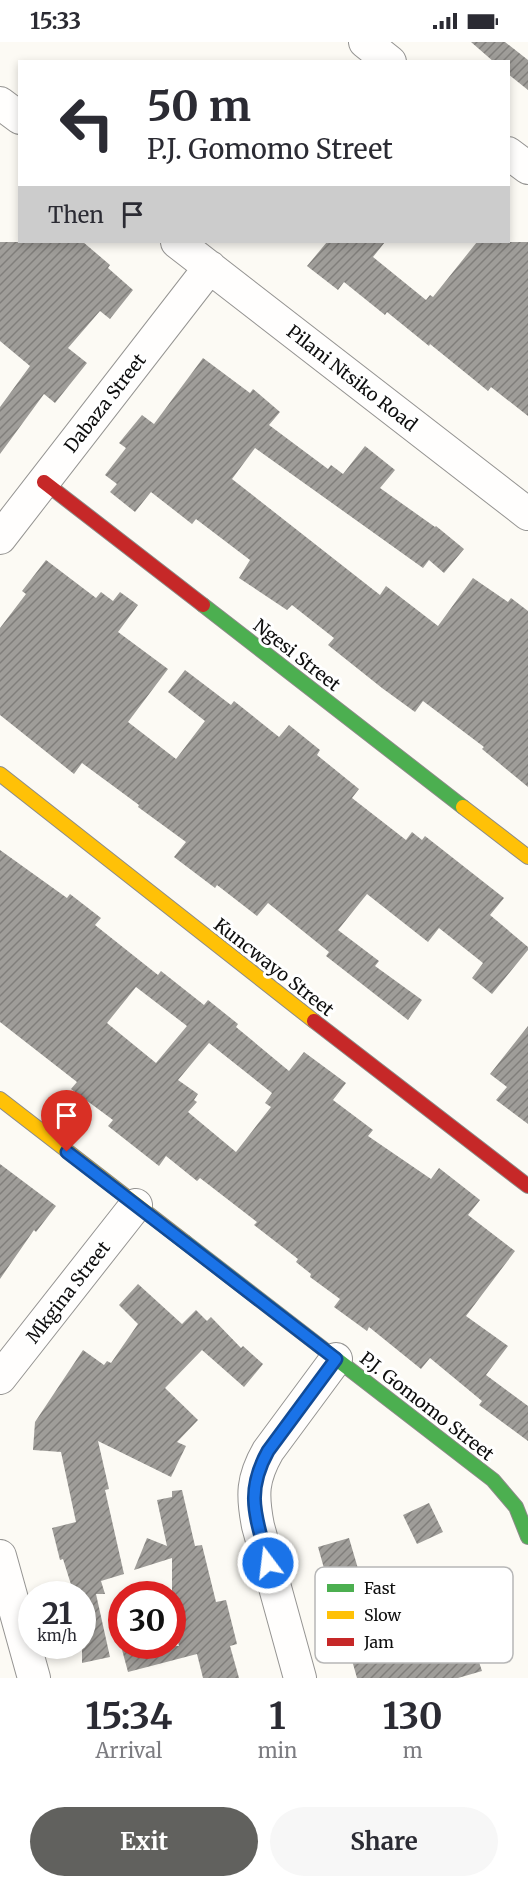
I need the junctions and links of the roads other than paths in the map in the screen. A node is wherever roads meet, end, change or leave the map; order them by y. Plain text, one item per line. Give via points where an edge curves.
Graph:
1 (365, 42) edge
2 (388, 60) edge
3 (510, 154) edge
4 (528, 168) edge
5 (178, 243) edge
6 (210, 267) junction
7 (44, 482) junction
8 (528, 514) edge
9 (0, 538) edge
10 (0, 774) edge
11 (528, 858) edge
12 (0, 1099) edge
13 (528, 1186) edge
14 (136, 1205) junction
15 (336, 1359) junction
16 (0, 1378) edge
17 (528, 1538) edge
18 (0, 1556) edge
19 (34, 1678) edge
20 (300, 1678) edge

1 - 2 street
3 - 4 street
5 - 6 street, Pilani Ntsiko Road
6 - 7 street, Dabaza Street
6 - 8 street, Pilani Ntsiko Road
7 - 9 street, Dabaza Street
7 - 11 street, Ngesi Street
10 - 13 street, Kuncwayo Street
12 - 14 street, P.J. Gomomo Street
14 - 15 street, P.J. Gomomo Street
14 - 16 street, Mkgina Street
15 - 17 street, P.J. Gomomo Street via 493,1480 516,1507
15 - 20 street via 268,1451 255,1481 253,1501 258,1526
18 - 19 street

